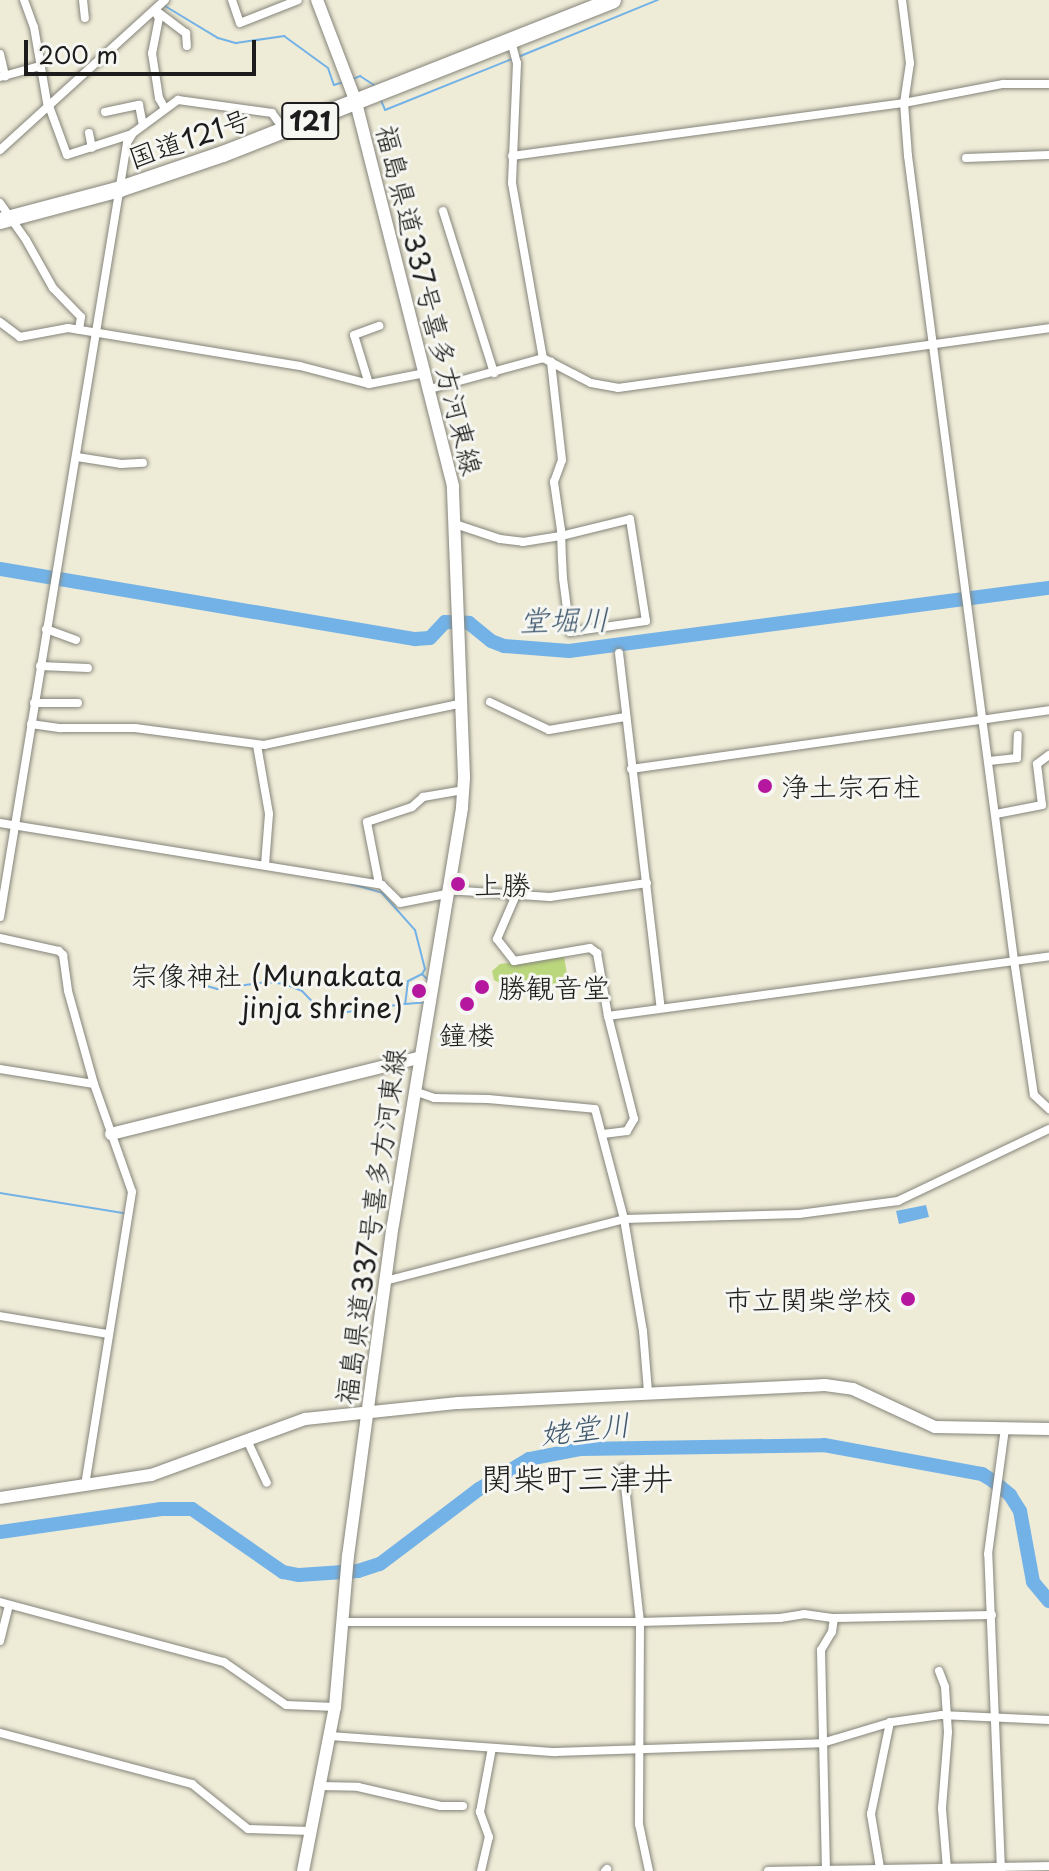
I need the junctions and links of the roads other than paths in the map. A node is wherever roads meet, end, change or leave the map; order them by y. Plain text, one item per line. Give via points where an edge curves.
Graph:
1 (24, 0) edge
2 (83, 0) edge
3 (148, 0) edge
4 (232, 0) edge
5 (298, 0) edge
6 (317, 0) edge
7 (613, 0) edge
8 (902, 0) edge
9 (159, 8) edge
10 (85, 18) dead end
11 (511, 41) junction
12 (187, 46) dead end
13 (0, 54) edge
14 (40, 66) junction
15 (2, 76) edge
16 (1049, 84) edge
17 (356, 102) junction
18 (904, 103) junction
19 (49, 107) junction
20 (164, 107) junction
21 (105, 112) dead end
22 (143, 126) junction
23 (285, 131) junction
24 (89, 133) dead end
25 (133, 133) junction
26 (92, 148) junction
27 (0, 150) edge
28 (1049, 155) edge
29 (512, 156) junction
30 (966, 158) dead end
31 (120, 189) junction
32 (0, 203) edge
33 (443, 211) dead end
34 (6, 220) edge
35 (0, 322) edge
36 (379, 326) dead end
37 (1049, 328) edge
38 (79, 330) junction
39 (95, 333) junction
40 (934, 344) junction
41 (547, 360) junction
42 (425, 373) junction
43 (494, 373) junction
44 (369, 384) junction
45 (430, 389) junction
46 (77, 457) junction
47 (143, 463) dead end
48 (455, 524) junction
49 (561, 536) junction
50 (46, 629) junction
51 (76, 640) dead end
52 (619, 653) dead end
53 (40, 666) junction
54 (88, 668) dead end
55 (490, 702) dead end
56 (34, 703) junction
57 (78, 703) dead end
58 (463, 703) junction
59 (1049, 710) edge
60 (625, 717) junction
61 (984, 719) junction
62 (31, 724) junction
63 (1018, 735) dead end
64 (257, 745) junction
65 (1049, 755) edge
66 (989, 761) junction
67 (631, 769) junction
68 (464, 790) junction
69 (996, 814) junction
70 (0, 823) edge
71 (15, 826) junction
72 (265, 865) junction
73 (647, 883) junction
74 (379, 884) junction
75 (447, 892) junction
76 (516, 895) junction
77 (0, 917) edge
78 (0, 938) edge
79 (1049, 956) edge
80 (1014, 960) junction
81 (661, 1008) junction
82 (608, 1016) junction
83 (419, 1058) junction
84 (0, 1069) edge
85 (94, 1084) junction
86 (414, 1091) junction
87 (1049, 1109) edge
88 (1049, 1129) edge
89 (111, 1134) junction
90 (603, 1134) junction
91 (624, 1219) junction
92 (385, 1281) junction
93 (0, 1316) edge
94 (108, 1334) junction
95 (648, 1392) junction
96 (368, 1410) junction
97 (1005, 1428) junction
98 (1049, 1429) edge
99 (247, 1440) junction
100 (623, 1468) dead end
101 (267, 1483) dead end
102 (85, 1486) junction
103 (0, 1498) edge
104 (5, 1603) edge
105 (992, 1615) junction
106 (834, 1618) junction
107 (342, 1622) junction
108 (640, 1622) junction
109 (0, 1641) edge
110 (939, 1671) dead end
111 (335, 1707) junction
112 (945, 1715) junction
113 (996, 1716) junction
114 (1049, 1720) edge
115 (890, 1722) junction
116 (0, 1733) edge
117 (330, 1736) junction
118 (822, 1743) junction
119 (492, 1748) junction
120 (639, 1748) junction
121 (319, 1786) junction
122 (463, 1806) dead end
123 (311, 1831) junction
124 (1049, 1866) edge
125 (880, 1868) junction
126 (947, 1868) junction
127 (1001, 1869) edge
128 (826, 1870) edge
129 (303, 1871) edge
130 (481, 1871) edge
131 (649, 1871) edge
132 (768, 1871) edge

1 - 14 street
2 - 10 street
3 - 9 street
4 - 5 street via 240,23
6 - 17 main road, 福島県道337号喜多方河東線
7 - 11 highway, 国道121号 / 121
8 - 18 street via 910,63
9 - 12 street via 186,33
9 - 19 street
9 - 20 street via 152,53
11 - 17 highway, 国道121号 / 121
11 - 29 street via 517,63
13 - 15 street
14 - 15 street
14 - 19 street
16 - 18 street via 1003,84
17 - 23 highway, 国道121号 / 121
17 - 42 main road, 福島県道337号喜多方河東線
18 - 29 street
18 - 40 street
19 - 26 street via 67,155
19 - 27 street
20 - 22 street
20 - 23 street via 178,100 272,113
21 - 22 street via 139,105
22 - 25 street
23 - 31 highway, 国道121号 / 121
24 - 26 street
25 - 26 street
25 - 31 street
28 - 30 street
29 - 41 street via 512,183
31 - 34 highway, 国道121号 / 121
31 - 39 street
32 - 34 street
33 - 43 street
34 - 38 street via 53,288 81,317
35 - 38 street via 20,337
36 - 44 street via 354,335
37 - 40 street
38 - 39 street
39 - 44 street via 300,366
39 - 46 street
40 - 41 street via 618,388 591,383
40 - 61 street
41 - 43 street
41 - 49 street via 562,460 554,482
42 - 44 street
42 - 45 main road, 福島県道337号喜多方河東線
43 - 45 street
45 - 48 main road, 福島県道337号喜多方河東線 via 453,486
46 - 47 street
46 - 50 street
48 - 49 street via 515,541
48 - 58 main road, 福島県道337号喜多方河東線
49 - 49 street via 632,520 645,623 570,632
50 - 51 street
50 - 53 street
52 - 60 street
53 - 54 street
53 - 56 street
55 - 60 street via 549,730
56 - 57 street
56 - 62 street
58 - 64 street
58 - 68 main road, 福島県道337号喜多方河東線
59 - 61 street
60 - 67 street
61 - 66 street
61 - 67 street
62 - 64 street via 135,728
62 - 71 street
63 - 66 street via 1017,758
64 - 72 street via 269,814
65 - 69 street via 1037,764 1042,805
66 - 69 street
67 - 73 street
68 - 74 street via 423,797 412,807 367,822
68 - 75 main road, 福島県道337号喜多方河東線
69 - 80 street
70 - 71 street
71 - 72 street
71 - 77 street
72 - 74 street
73 - 76 street via 550,897
73 - 81 street
74 - 75 street via 400,903
75 - 76 street
75 - 83 main road, 福島県道337号喜多方河東線
76 - 82 street via 499,945 514,961 594,948
78 - 85 street via 63,955
79 - 80 street
80 - 81 street
80 - 87 street via 1034,1095
81 - 82 street
82 - 90 street via 634,1119 627,1131
83 - 86 main road, 福島県道337号喜多方河東線
83 - 89 main road
84 - 85 street
85 - 89 street
86 - 90 street via 434,1098 591,1107
86 - 92 main road, 福島県道337号喜多方河東線
88 - 91 street via 898,1201 799,1214
89 - 94 street via 132,1192
90 - 91 street
91 - 92 street
91 - 95 street
92 - 96 main road, 福島県道337号喜多方河東線
93 - 94 street
94 - 102 street
95 - 96 main road
95 - 97 main road via 836,1385 935,1427
96 - 99 main road via 305,1419
96 - 107 main road, 福島県道337号喜多方河東線
97 - 98 main road
97 - 105 street via 988,1554
99 - 101 street
99 - 102 main road via 163,1472
100 - 108 street
102 - 103 main road
104 - 109 street
104 - 111 street via 224,1662 286,1705
105 - 106 street
105 - 113 street
106 - 108 street via 804,1614
106 - 118 street via 821,1647
107 - 108 street
107 - 111 main road, 福島県道337号喜多方河東線
108 - 120 street
110 - 112 street
111 - 117 main road, 福島県道337号喜多方河東線
112 - 113 street
112 - 115 street
112 - 126 street via 948,1756 942,1809
113 - 114 street
113 - 127 street
115 - 118 street
115 - 125 street via 871,1814
116 - 123 street via 192,1784 248,1829
117 - 119 street
117 - 121 main road, 福島県道337号喜多方河東線
118 - 120 street
118 - 128 street
119 - 120 street
119 - 130 street via 481,1805 480,1819 489,1837
120 - 131 street via 639,1824
121 - 122 street via 358,1787
121 - 123 main road, 福島県道337号喜多方河東線
123 - 129 main road, 福島県道337号喜多方河東線
124 - 127 street
125 - 126 street
125 - 128 street
126 - 127 street
128 - 132 street

